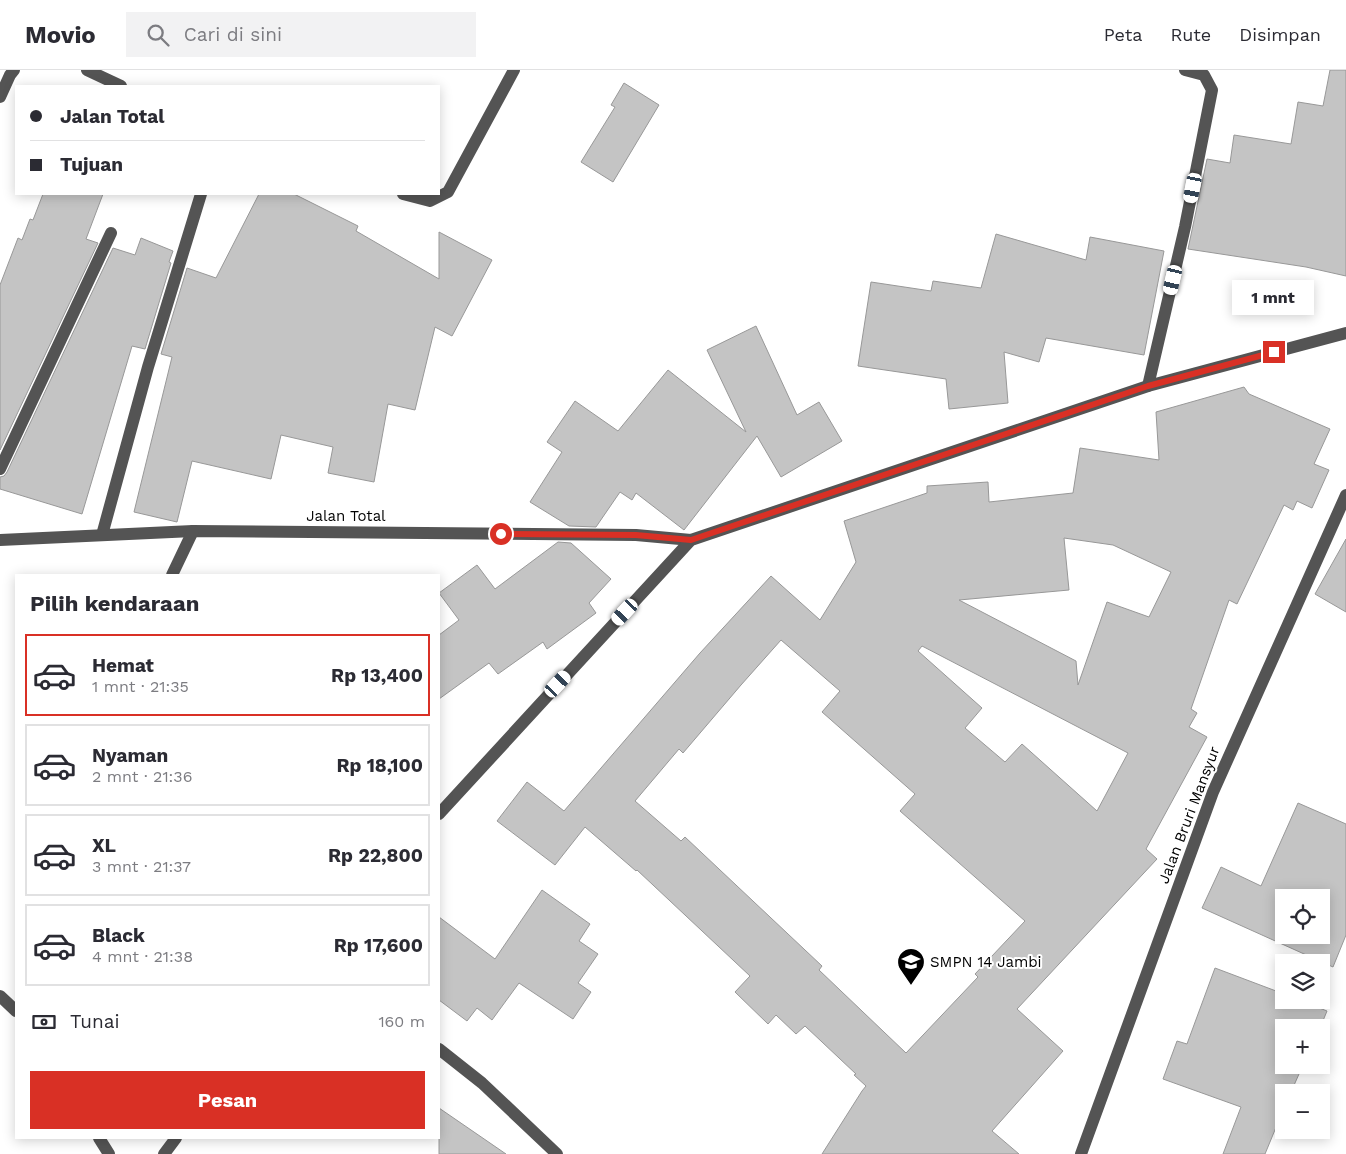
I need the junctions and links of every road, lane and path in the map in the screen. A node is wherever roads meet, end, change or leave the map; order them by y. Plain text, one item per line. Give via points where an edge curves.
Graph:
1 (14, 70) edge
2 (87, 70) edge
3 (514, 70) edge
4 (1185, 70) edge
5 (119, 85) edge
6 (0, 97) edge
7 (201, 195) edge
8 (406, 195) edge
9 (111, 233) dead end
10 (1346, 333) edge
11 (1148, 386) junction
12 (0, 469) edge
13 (1346, 495) edge
14 (193, 531) junction
15 (102, 534) junction
16 (0, 540) edge
17 (691, 540) junction
18 (172, 574) edge
19 (440, 813) edge
20 (0, 996) edge
21 (15, 1010) edge
22 (440, 1049) edge
23 (100, 1139) edge
24 (175, 1139) edge
25 (109, 1154) edge
26 (164, 1154) edge
27 (557, 1154) edge
28 (1081, 1154) edge

1 - 6 street
2 - 5 street
3 - 8 street via 448,192 430,201
4 - 11 street via 1204,75 1212,90 1185,227
7 - 15 street via 148,367
9 - 12 street
10 - 11 street
11 - 17 street
13 - 28 street, Jalan Bruri Mansyur via 1213,792
14 - 15 street, Jalan Total
14 - 17 street, Jalan Total via 636,535
14 - 18 street
15 - 16 street, Jalan Total
17 - 19 street
20 - 21 street
22 - 27 street via 482,1082
23 - 25 street
24 - 26 street

